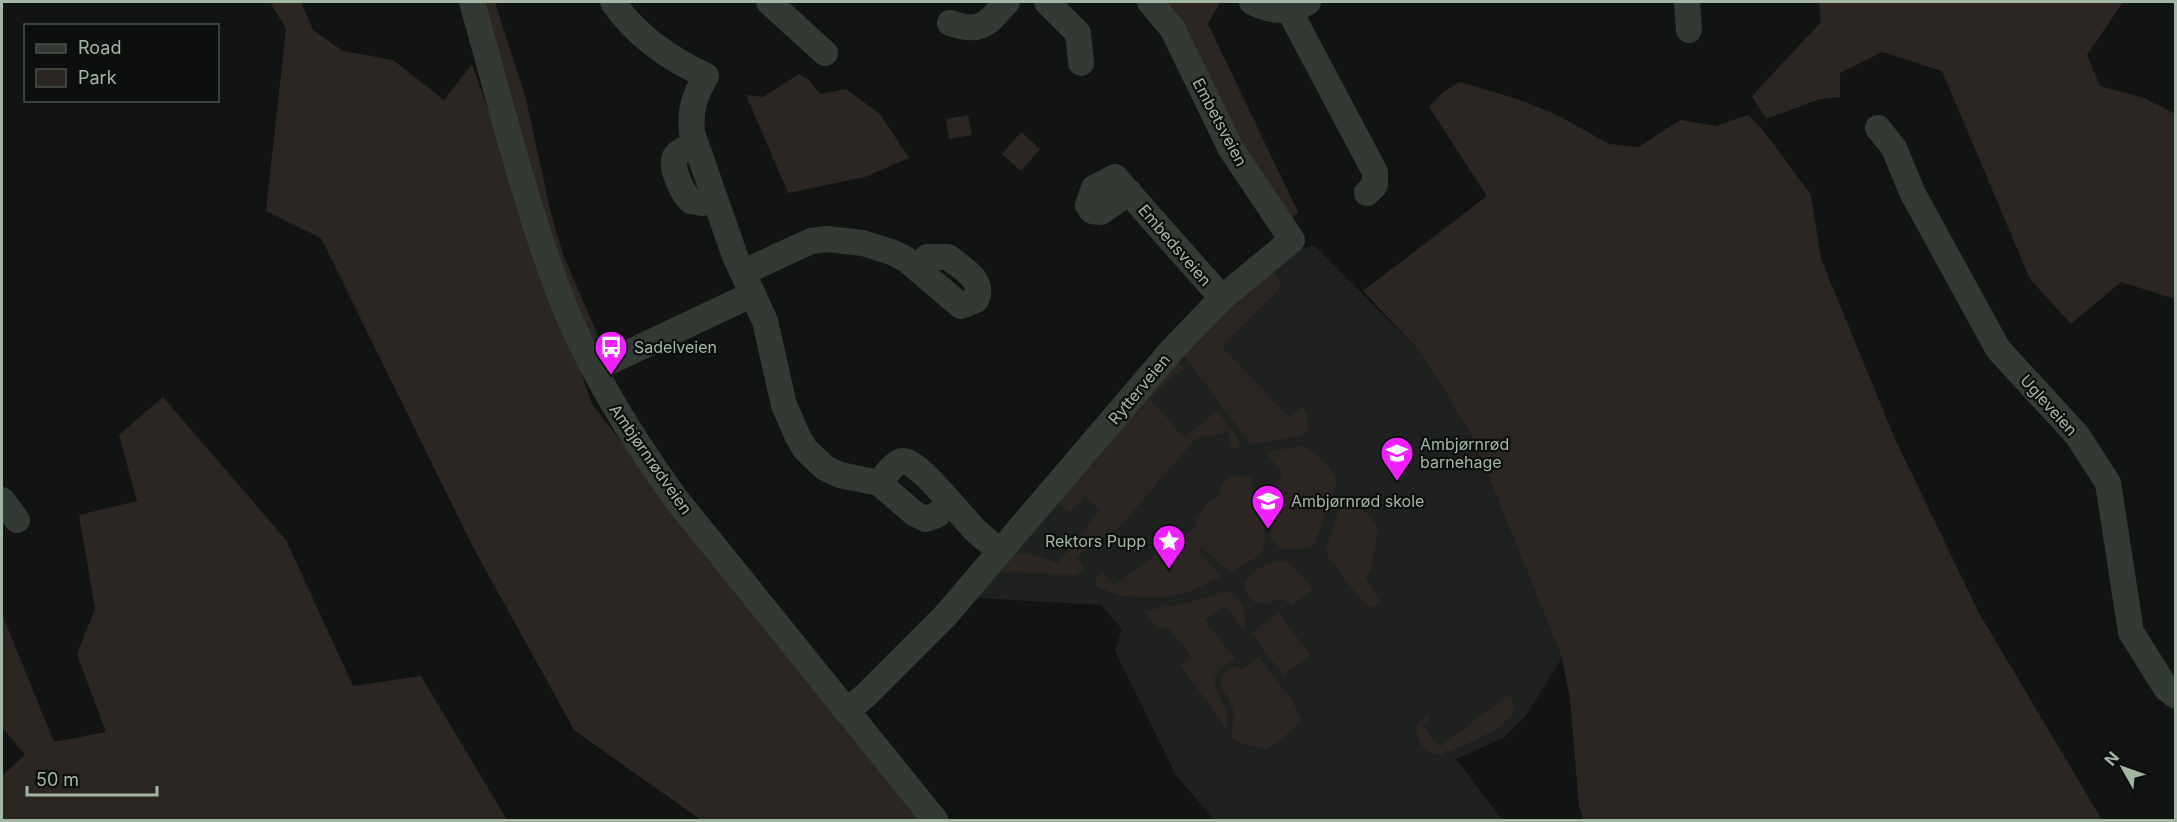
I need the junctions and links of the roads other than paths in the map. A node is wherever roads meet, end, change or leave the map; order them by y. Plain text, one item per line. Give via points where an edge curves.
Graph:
1 (472, 2) edge
2 (613, 2) edge
3 (769, 2) edge
4 (1007, 2) edge
5 (1047, 2) edge
6 (1150, 2) edge
7 (1252, 2) edge
8 (1687, 2) edge
9 (1299, 6) edge
10 (950, 22) dead end
11 (1689, 30) dead end
12 (825, 52) dead end
13 (1081, 63) dead end
14 (1878, 128) dead end
15 (1129, 192) dead end
16 (1366, 193) dead end
17 (1292, 240) joint
18 (918, 268) dead end
19 (748, 283) junction
20 (1222, 298) junction
21 (594, 369) junction
22 (879, 483) junction
23 (2, 500) edge
24 (950, 502) junction
25 (17, 520) dead end
26 (1000, 551) junction
27 (2175, 696) edge
28 (846, 711) junction
29 (935, 820) edge

1 - 21 street, Ambjørnrødveien via 558,291
2 - 19 street via 651,44 706,76 690,108 695,145 675,157 675,169 691,201 702,203 715,198
3 - 12 street
4 - 10 street via 988,24 968,29
5 - 13 street via 1078,33
6 - 17 street, Embetsveien via 1172,28 1231,149
7 - 9 street via 1276,10
8 - 11 street
9 - 16 street via 1375,172 1375,185
14 - 27 street, Ugleveien via 1894,148 1912,192 1998,350 2077,435 2108,483 2131,632
15 - 20 street, Embedsveien
17 - 20 street, Rytterveien
18 - 19 street via 882,248 827,239 794,248
19 - 21 street
19 - 22 street via 767,330 784,405 805,449 825,468 840,475
20 - 26 street, Rytterveien
21 - 28 street, Ambjørnrødveien via 639,448 676,499
22 - 24 street via 926,519 937,515
22 - 24 street via 896,464 906,461
23 - 25 street
24 - 26 street
26 - 28 street, Rytterveien via 946,615 866,696
28 - 29 street, Ambjørnrødveien

